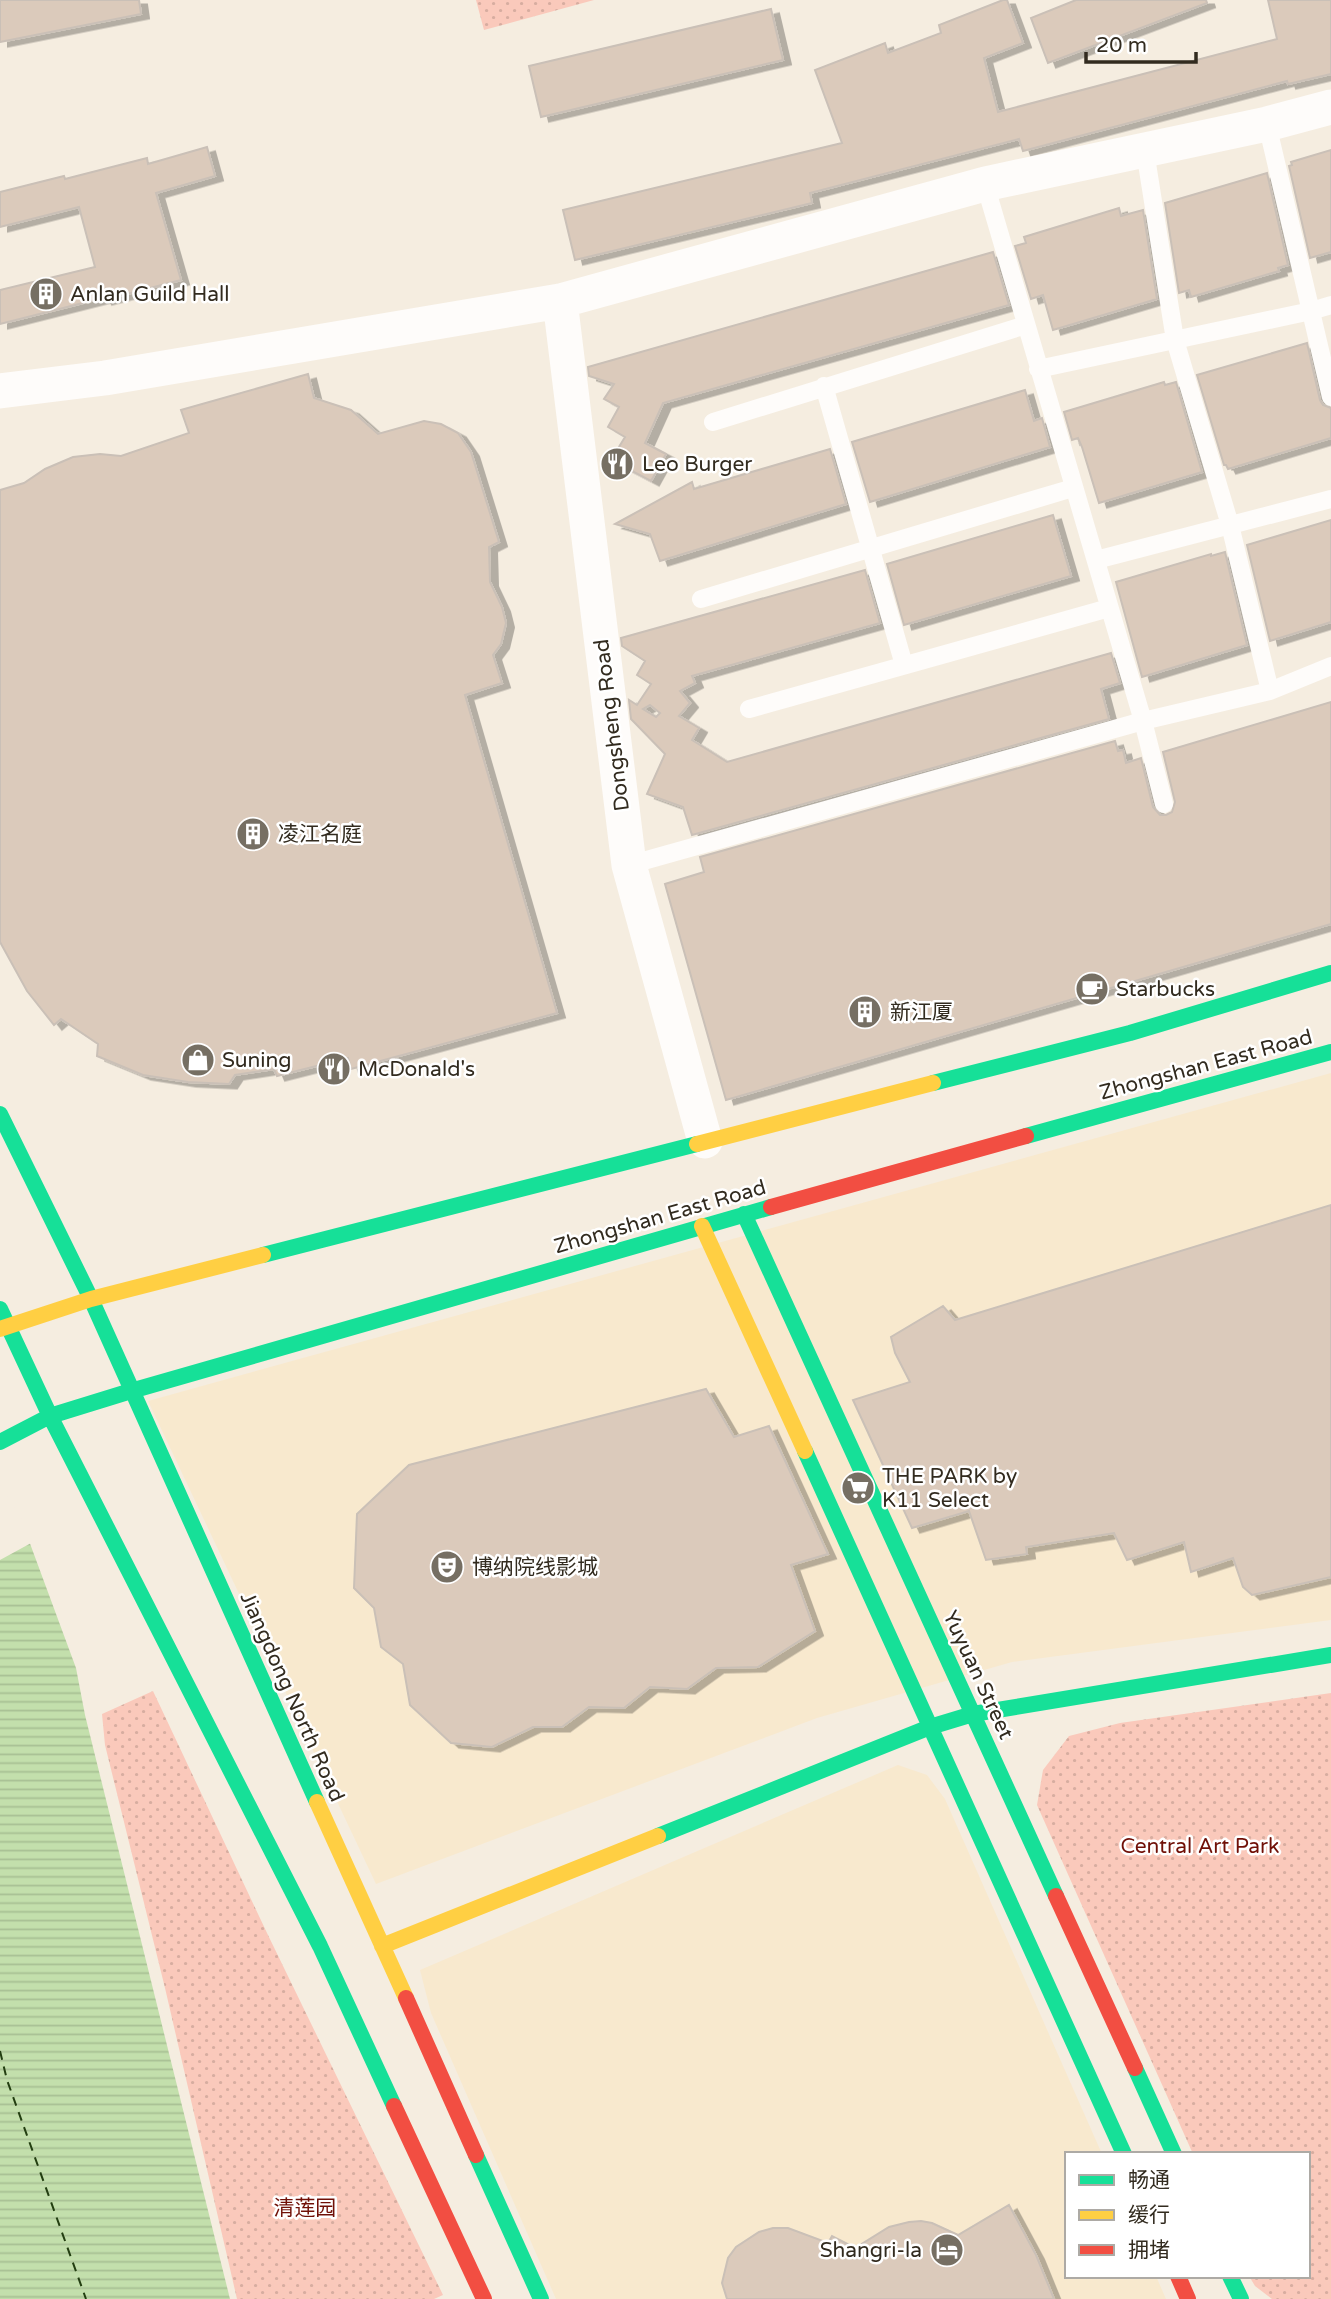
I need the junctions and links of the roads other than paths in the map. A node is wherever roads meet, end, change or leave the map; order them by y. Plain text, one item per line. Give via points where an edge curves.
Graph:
1 (1331, 107) edge
2 (1267, 124) junction
3 (1145, 150) junction
4 (985, 184) junction
5 (560, 301) junction
6 (1331, 305) edge
7 (1311, 312) junction
8 (1026, 325) junction
9 (1175, 340) junction
10 (1038, 369) junction
11 (824, 386) junction
12 (0, 391) edge
13 (1331, 397) edge
14 (713, 422) dead end
15 (1073, 488) junction
16 (1331, 499) edge
17 (1230, 525) junction
18 (870, 547) junction
19 (1096, 560) junction
20 (701, 599) dead end
21 (1110, 608) junction
22 (904, 665) junction
23 (1331, 666) edge
24 (1270, 691) junction
25 (749, 709) dead end
26 (1143, 721) junction
27 (1164, 804) dead end
28 (629, 865) junction
29 (1331, 974) edge
30 (1331, 1052) edge
31 (0, 1114) edge
32 (705, 1141) junction
33 (744, 1214) junction
34 (702, 1226) junction
35 (91, 1300) junction
36 (0, 1309) edge
37 (4, 1327) edge
38 (131, 1391) junction
39 (50, 1416) junction
40 (3, 1440) edge
41 (1331, 1655) edge
42 (973, 1714) junction
43 (930, 1727) junction
44 (382, 1946) junction
45 (1123, 2152) edge
46 (1173, 2152) edge
47 (1179, 2278) edge
48 (1231, 2278) edge
49 (484, 2299) edge
50 (541, 2299) edge
51 (1188, 2299) edge
52 (1241, 2299) edge

1 - 2 street
2 - 3 street
2 - 7 lane
3 - 4 street
3 - 9 lane
4 - 5 street
4 - 8 lane
5 - 12 street via 105,378
5 - 28 street, Dongsheng Road
6 - 7 lane
7 - 9 lane
7 - 13 lane
8 - 10 lane
8 - 11 lane
9 - 10 lane
9 - 17 lane
10 - 15 lane
11 - 14 lane
11 - 18 lane
15 - 18 lane
15 - 19 lane
16 - 17 lane
17 - 19 lane
17 - 24 lane
18 - 20 lane
18 - 22 lane
19 - 21 lane
21 - 22 lane
21 - 26 lane
22 - 25 lane
23 - 24 lane
24 - 26 lane
26 - 27 lane
26 - 28 lane
28 - 32 street, Dongsheng Road
29 - 32 main road via 1130,1034
30 - 33 main road, Zhongshan East Road
31 - 35 main road, Jiangdong North Road
32 - 35 main road
33 - 34 main road, Zhongshan East Road
33 - 42 main road, Yuyuan Street
34 - 38 main road, Zhongshan East Road
34 - 43 main road
35 - 37 main road
35 - 38 main road, Jiangdong North Road
36 - 37 main road
37 - 39 main road
38 - 39 main road, Zhongshan East Road
38 - 44 main road, Jiangdong North Road
39 - 40 main road, Zhongshan East Road
39 - 49 main road via 320,1946
41 - 42 main road
42 - 43 main road
42 - 46 main road, Yuyuan Street
43 - 44 main road
43 - 45 main road
44 - 50 main road, Jiangdong North Road
47 - 51 main road
48 - 52 main road

